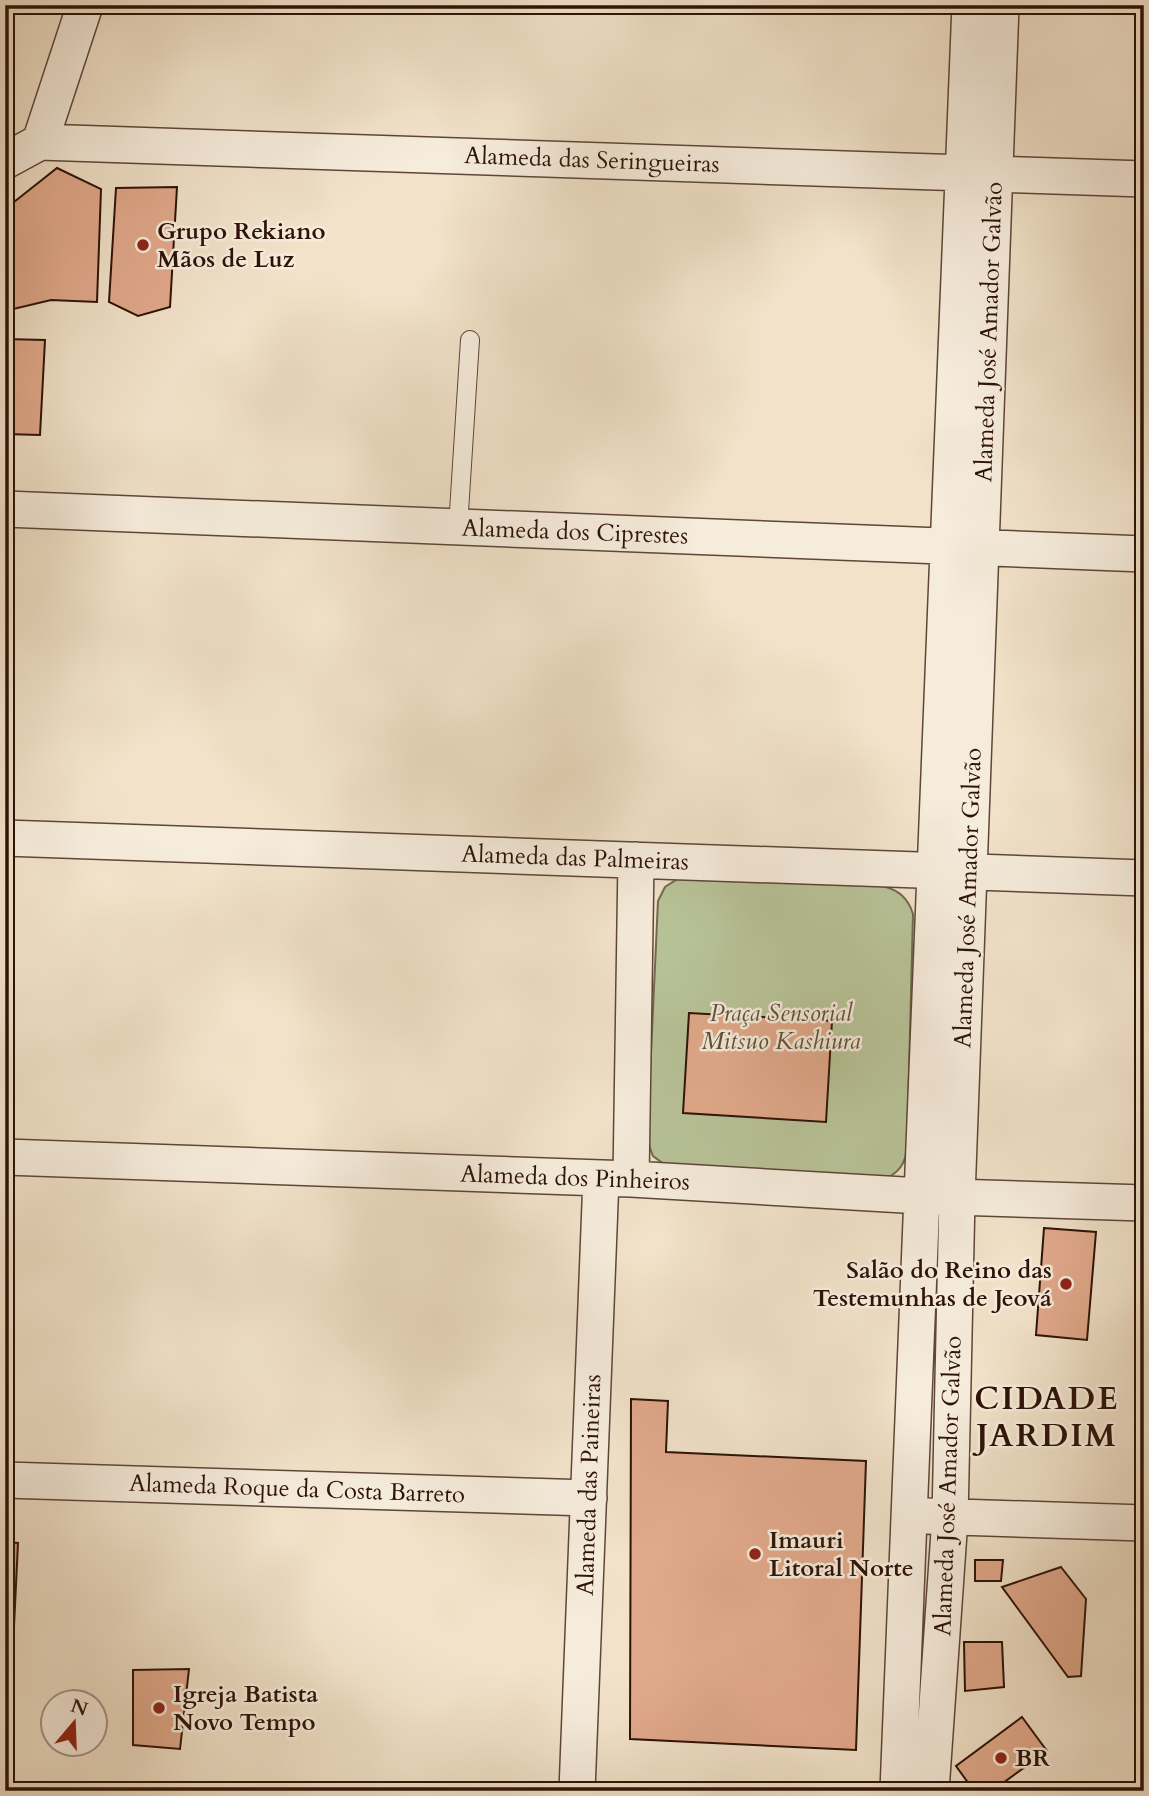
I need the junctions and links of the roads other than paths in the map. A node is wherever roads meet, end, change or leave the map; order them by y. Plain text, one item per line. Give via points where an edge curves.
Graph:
1 (85, 5) edge
2 (970, 5) edge
3 (1001, 5) edge
4 (40, 142) junction
5 (5, 162) edge
6 (979, 173) junction
7 (1144, 178) edge
8 (470, 340) dead end
9 (5, 509) edge
10 (458, 527) junction
11 (964, 547) junction
12 (1144, 554) edge
13 (5, 838) edge
14 (636, 860) junction
15 (952, 871) junction
16 (1144, 878) edge
17 (5, 1157) edge
18 (616, 1179) junction
19 (921, 1196) junction
20 (957, 1197) junction
21 (1144, 1203) edge
22 (5, 1480) edge
23 (589, 1498) junction
24 (911, 1515) junction
25 (950, 1518) junction
26 (1144, 1524) edge
27 (577, 1791) edge
28 (898, 1791) edge
29 (931, 1791) edge

1 - 4 street
2 - 6 street, Alameda José Amador Galvão
3 - 6 street, Alameda José Amador Galvão
4 - 5 street
4 - 6 street, Alameda das Seringueiras
6 - 7 street, Alameda das Seringueiras
6 - 11 street, Alameda José Amador Galvão
8 - 10 lane
9 - 10 street, Alameda dos Ciprestes
10 - 11 street, Alameda dos Ciprestes
11 - 12 street, Alameda dos Ciprestes
11 - 15 street, Alameda José Amador Galvão
13 - 14 street, Alameda das Palmeiras
14 - 15 street, Alameda das Palmeiras
14 - 18 street, Alameda das Paineiras
15 - 16 street, Alameda das Palmeiras
15 - 19 street, Alameda José Amador Galvão
15 - 20 street, Alameda José Amador Galvão
17 - 18 street, Alameda dos Pinheiros
18 - 19 street, Alameda dos Pinheiros
18 - 23 street, Alameda das Paineiras
19 - 20 street, Alameda dos Pinheiros
19 - 24 street, Alameda José Amador Galvão
20 - 21 street, Alameda dos Pinheiros
20 - 25 street, Alameda José Amador Galvão
22 - 23 street, Alameda Roque da Costa Barreto
23 - 27 street, Alameda das Paineiras
24 - 25 street
24 - 28 street, Alameda José Amador Galvão
25 - 26 street
25 - 29 street, Alameda José Amador Galvão

